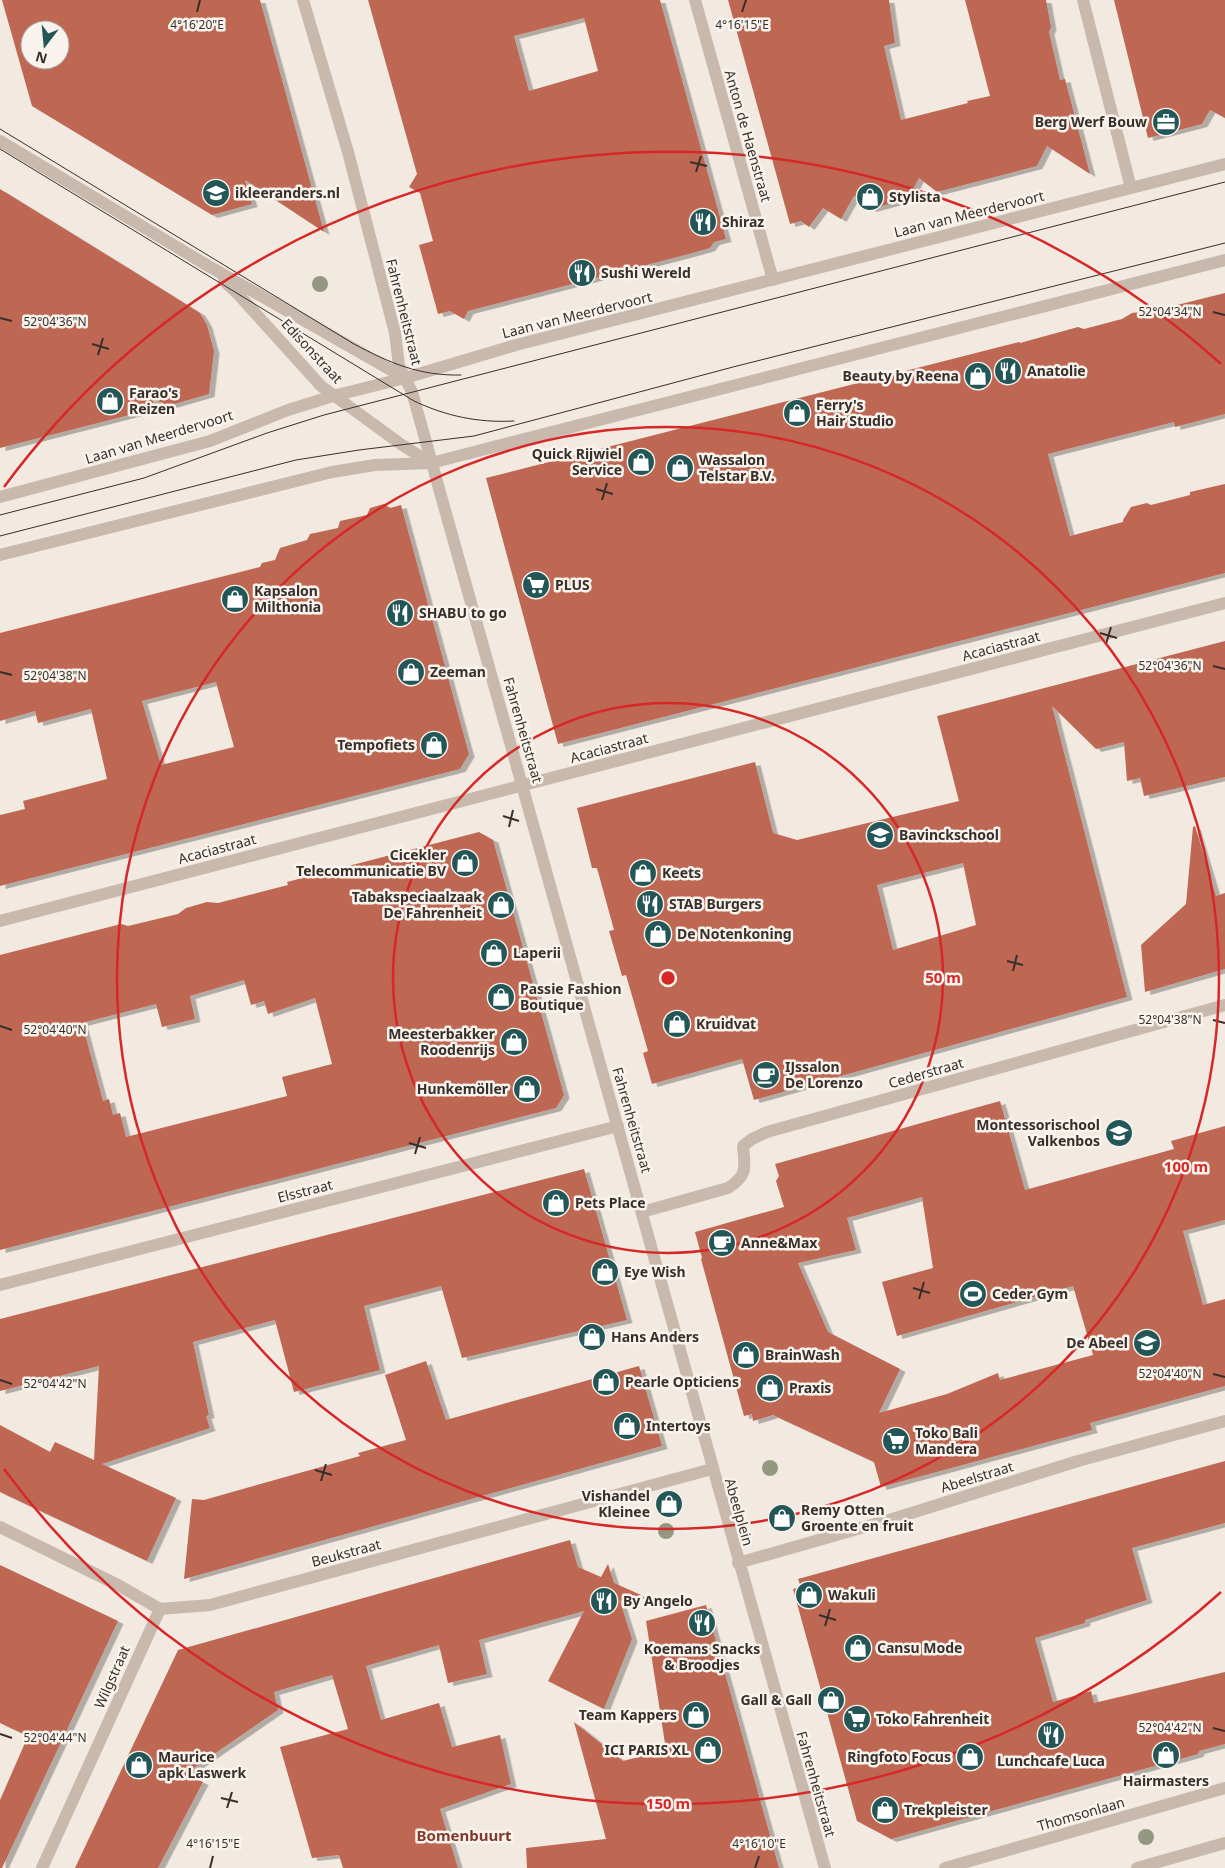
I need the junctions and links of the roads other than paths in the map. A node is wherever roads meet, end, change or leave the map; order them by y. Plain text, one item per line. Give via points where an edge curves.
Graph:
1 (303, 0) edge
2 (695, 0) edge
3 (1083, 0) edge
4 (0, 141) edge
5 (1225, 164) edge
6 (1131, 188) junction
7 (1225, 260) edge
8 (205, 264) junction
9 (773, 280) junction
10 (405, 378) junction
11 (333, 396) junction
12 (431, 464) junction
13 (0, 497) edge
14 (0, 555) edge
15 (1225, 603) edge
16 (523, 786) junction
17 (0, 921) edge
18 (1225, 1005) edge
19 (618, 1126) junction
20 (642, 1212) junction
21 (0, 1285) edge
22 (1225, 1421) edge
23 (712, 1469) junction
24 (0, 1527) edge
25 (738, 1563) junction
26 (160, 1609) junction
27 (1225, 1788) edge
28 (1225, 1843) edge
29 (42, 1868) edge
30 (825, 1868) edge
31 (945, 1868) edge
32 (1137, 1868) edge

1 - 10 street, Fahrenheitstraat via 348,152 395,333 399,366
2 - 9 street, Anton de Haenstraat
3 - 6 street
4 - 8 street, Edisonstraat
5 - 6 street, Laan van Meerdervoort
6 - 9 street, Laan van Meerdervoort
7 - 12 street
8 - 10 street, Edisonstraat
8 - 11 street, Edisonstraat via 237,293
9 - 10 street, Laan van Meerdervoort via 502,349
10 - 11 street, Laan van Meerdervoort
10 - 12 street, Fahrenheitstraat
11 - 12 street, Edisonstraat
11 - 13 street, Laan van Meerdervoort via 210,441
12 - 14 street via 375,465 332,472
12 - 16 street, Fahrenheitstraat
15 - 16 street, Acaciastraat
16 - 17 street, Acaciastraat
16 - 19 street, Fahrenheitstraat
18 - 20 street, Cederstraat via 768,1132 743,1146 745,1168 740,1180 728,1188
19 - 20 street, Fahrenheitstraat
19 - 21 street, Elsstraat
20 - 23 street, Fahrenheitstraat
22 - 25 street, Abeelstraat via 1078,1461
23 - 25 street, Abeelplein
23 - 26 street, Beukstraat via 210,1605
24 - 26 street
25 - 30 street, Fahrenheitstraat
26 - 29 street, Wilgstraat
27 - 31 street, Thomsonlaan
28 - 32 street

